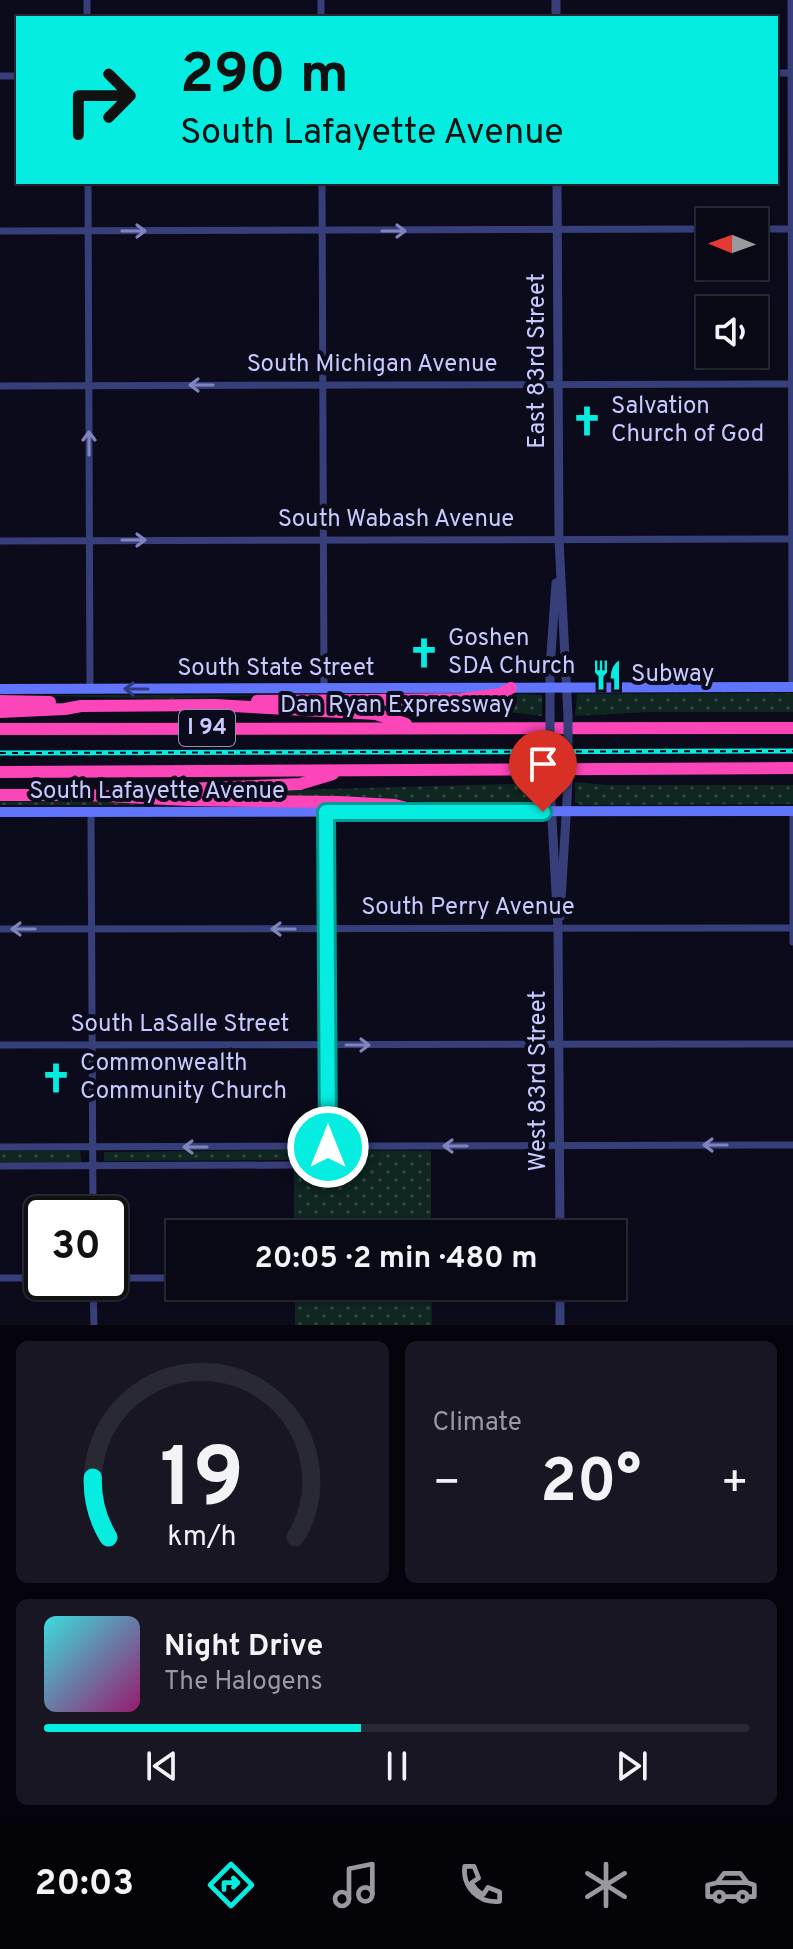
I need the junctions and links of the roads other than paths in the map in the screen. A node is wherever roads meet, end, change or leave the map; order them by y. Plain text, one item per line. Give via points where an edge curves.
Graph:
1 (791, 0) edge
2 (792, 73) edge
3 (88, 184) edge
4 (322, 184) edge
5 (557, 184) edge
6 (696, 229) edge
7 (768, 229) edge
8 (792, 229) edge
9 (558, 230) junction
10 (0, 231) edge
11 (89, 231) junction
12 (322, 231) junction
13 (559, 384) junction
14 (792, 384) edge
15 (89, 385) junction
16 (323, 385) junction
17 (0, 386) edge
18 (792, 539) edge
19 (90, 540) junction
20 (323, 540) junction
21 (559, 540) junction
22 (0, 541) edge
23 (792, 687) edge
24 (511, 688) junction
25 (550, 688) junction
26 (567, 688) junction
27 (0, 689) edge
28 (90, 689) junction
29 (324, 689) junction
30 (0, 701) edge
31 (215, 705) junction
32 (81, 706) junction
33 (0, 712) edge
34 (415, 727) junction
35 (793, 728) edge
36 (0, 729) edge
37 (793, 768) edge
38 (345, 770) junction
39 (0, 772) edge
40 (0, 795) edge
41 (86, 795) junction
42 (415, 810) junction
43 (91, 811) junction
44 (793, 811) edge
45 (0, 812) edge
46 (326, 812) junction
47 (550, 812) junction
48 (567, 812) junction
49 (326, 928) junction
50 (558, 928) junction
51 (793, 928) edge
52 (0, 929) edge
53 (91, 929) junction
54 (793, 942) edge
55 (793, 1044) edge
56 (0, 1045) edge
57 (92, 1045) junction
58 (327, 1045) junction
59 (559, 1045) junction
60 (793, 1145) edge
61 (559, 1146) junction
62 (0, 1147) edge
63 (93, 1147) junction
64 (328, 1147) junction
65 (292, 1165) dead end
66 (0, 1166) edge
67 (93, 1166) junction
68 (93, 1196) edge
69 (560, 1220) edge
70 (0, 1278) edge
71 (24, 1278) edge
72 (128, 1278) edge
73 (166, 1278) edge
74 (93, 1300) edge
75 (560, 1300) edge
76 (94, 1325) edge
77 (560, 1325) edge

1 - 2 street
2 - 8 street
3 - 11 street
4 - 12 street
5 - 9 street, East 83rd Street
6 - 9 street
7 - 8 street
8 - 14 street
12 -> 9 street
9 - 13 street, East 83rd Street
10 - 11 street
11 -> 12 street
11 - 15 street
12 - 16 street
13 - 14 street, South Michigan Avenue
13 - 16 street, South Michigan Avenue
13 - 21 street, East 83rd Street
14 - 18 street
16 -> 15 street, South Michigan Avenue
15 - 17 street, South Michigan Avenue
19 -> 15 street
16 - 20 street
18 - 21 street, South Wabash Avenue
18 - 23 street
19 -> 20 street, South Wabash Avenue
19 - 22 street, South Wabash Avenue
19 - 28 street
20 - 21 street, South Wabash Avenue
20 - 29 street
21 - 25 street, East 83rd Street
21 - 26 street, East 83rd Street
23 - 26 main road, South State Street
24 - 25 main road, South State Street
24 - 29 main road, South State Street
24 - 31 highway via 462,699
25 - 26 main road, South State Street
25 - 47 street, West 83rd Street, bridge
26 - 48 street, West 83rd Street, bridge
27 - 28 main road, South State Street
29 -> 28 main road, South State Street
30 - 32 highway
31 - 32 highway
31 - 34 highway via 376,714
32 - 33 highway
34 - 35 highway, Dan Ryan Expressway / I 94
34 - 36 highway, Dan Ryan Expressway / I 94
37 - 38 highway, I 94
38 - 39 highway, I 94
38 - 41 highway via 300,784
40 - 41 highway
41 - 42 highway via 339,802
42 - 46 main road, South Lafayette Avenue
42 - 47 main road, South Lafayette Avenue
43 - 45 main road, South Lafayette Avenue
43 - 46 main road, South Lafayette Avenue
43 - 53 street
44 - 48 main road, South Lafayette Avenue
44 - 51 street
46 - 49 street
47 - 48 main road, South Lafayette Avenue
47 - 50 street, West 83rd Street
48 - 50 street, West 83rd Street
49 - 50 street, South Perry Avenue
49 -> 53 street, South Perry Avenue
49 - 58 street
50 - 51 street, South Perry Avenue
50 - 59 street, West 83rd Street
51 - 54 street
53 -> 52 street, South Perry Avenue
53 - 57 street
55 - 59 street, South LaSalle Street
56 - 57 street, South LaSalle Street
57 - 58 street, South LaSalle Street
57 - 63 street
58 -> 59 street, South LaSalle Street
58 - 64 street
59 - 61 street, West 83rd Street
60 -> 61 street
61 -> 64 street
61 - 69 street, West 83rd Street
62 - 63 street
64 -> 63 street
63 - 67 street
65 - 67 street
66 - 67 street
67 - 68 street
70 - 71 street
72 - 73 street
74 - 76 street
75 - 77 street

